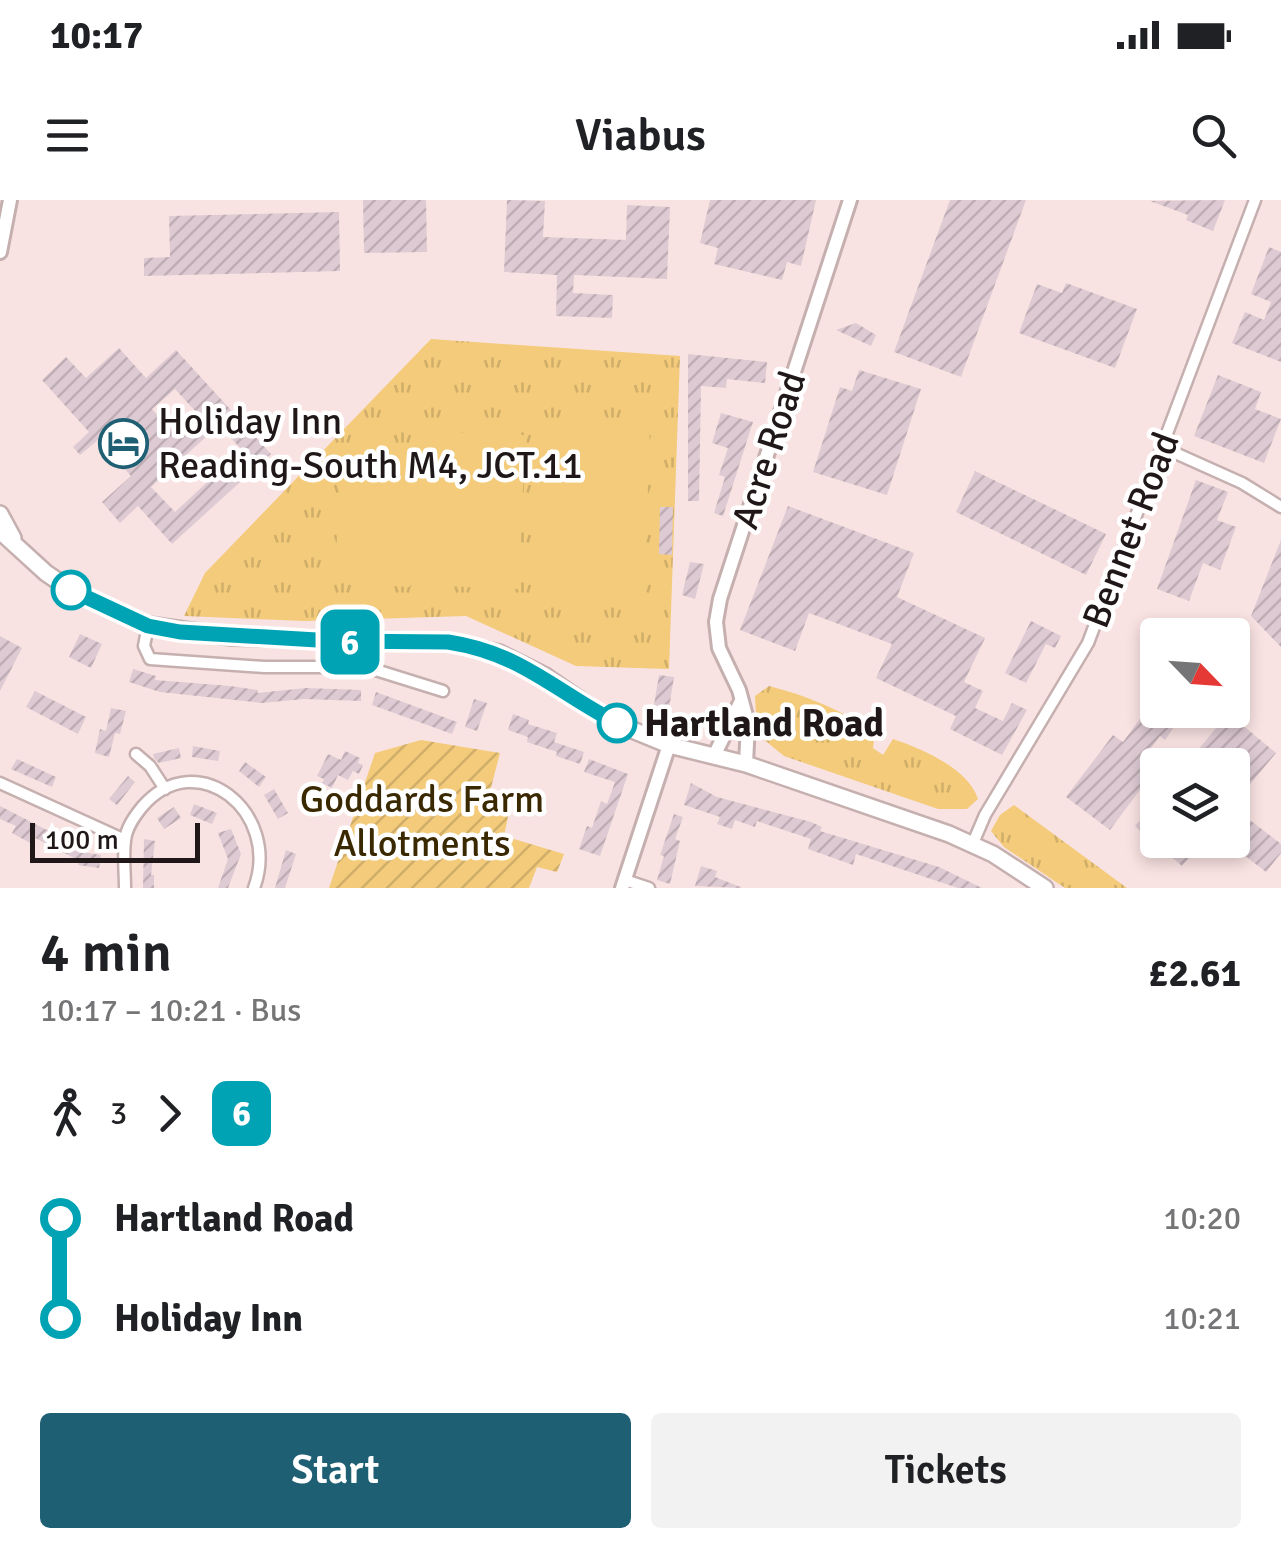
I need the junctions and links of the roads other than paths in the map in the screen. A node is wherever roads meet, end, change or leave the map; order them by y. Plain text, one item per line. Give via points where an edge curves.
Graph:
1 (10, 200) edge
2 (850, 200) edge
3 (1255, 200) edge
4 (0, 252) edge
5 (1164, 448) junction
6 (1281, 507) edge
7 (0, 514) edge
8 (0, 531) edge
9 (23, 554) junction
10 (148, 626) junction
11 (366, 642) junction
12 (366, 666) junction
13 (443, 691) dead end
14 (740, 701) junction
15 (668, 744) junction
16 (136, 754) dead end
17 (714, 756) junction
18 (746, 764) junction
19 (0, 783) edge
20 (165, 790) junction
21 (124, 840) junction
22 (973, 843) junction
23 (623, 884) edge
24 (126, 888) edge
25 (254, 888) edge
26 (649, 888) edge
27 (1045, 888) edge

1 - 4 street
2 - 14 street, Acre Road via 720,599 719,648
3 - 5 street, Bennet Road
5 - 6 street
5 - 22 street, Bennet Road via 1088,643
7 - 9 main road
8 - 9 main road
9 - 10 main road via 71,590
10 - 11 main road
10 - 12 street via 144,646 150,658
11 - 12 street
11 - 15 main road via 448,642 499,653 600,714
12 - 13 street
14 - 17 street
14 - 18 street, Acre Road via 748,723
15 - 17 main road
15 - 23 street
16 - 20 street
17 - 18 main road
18 - 22 main road
19 - 21 street
20 - 21 street via 133,818
20 - 25 street via 192,782 240,802 257,835 262,867
21 - 24 street
22 - 27 main road
23 - 26 street

